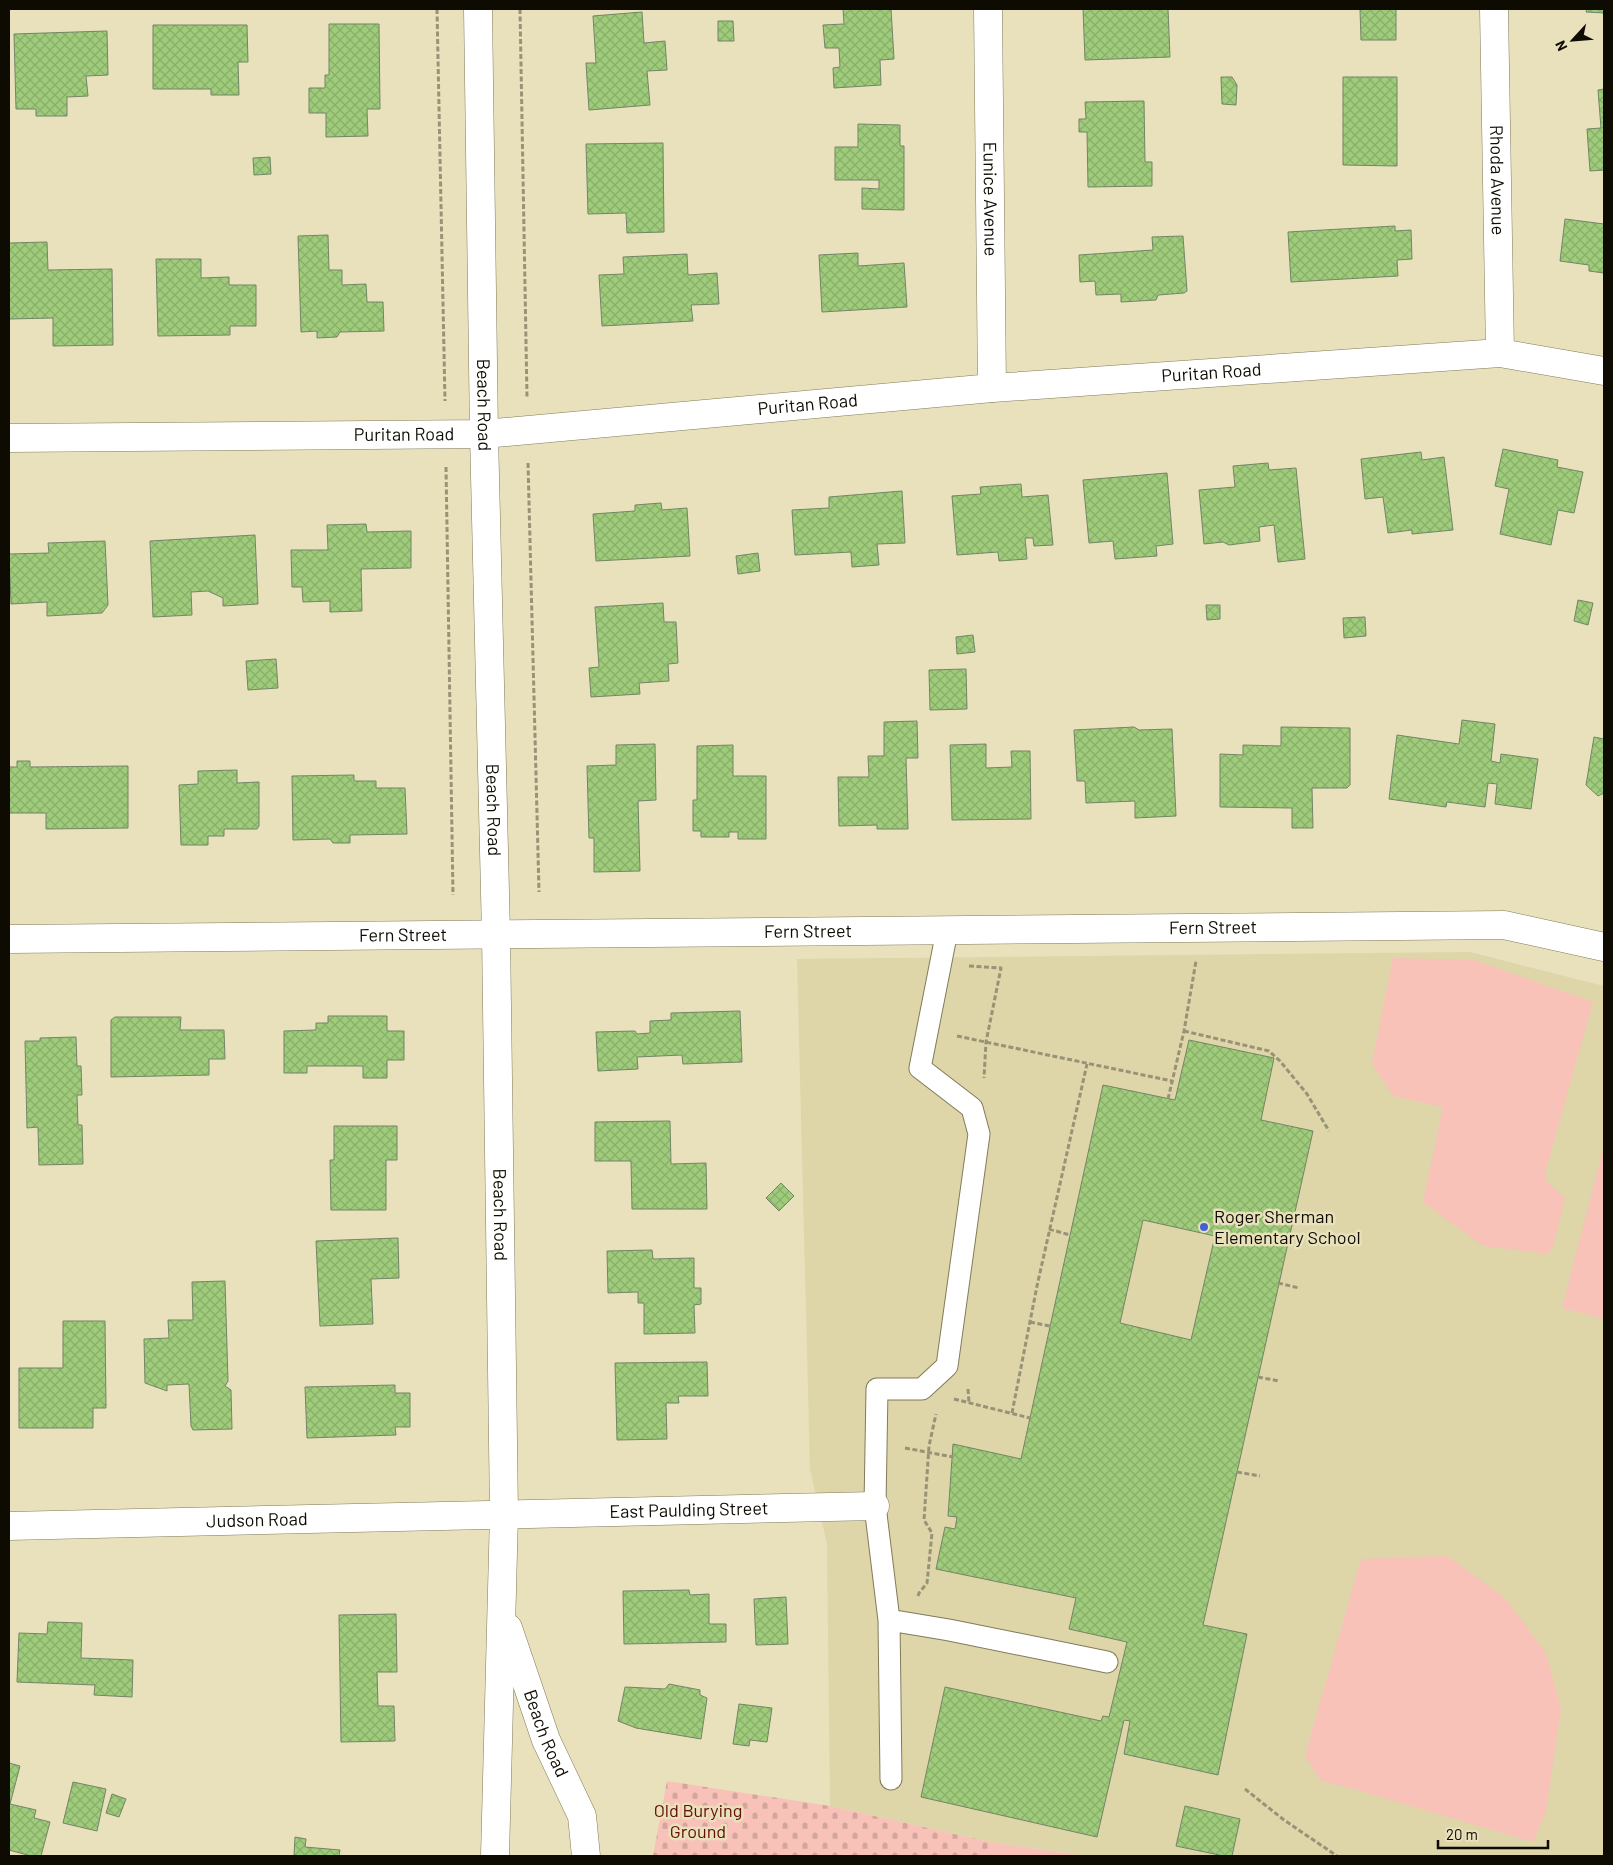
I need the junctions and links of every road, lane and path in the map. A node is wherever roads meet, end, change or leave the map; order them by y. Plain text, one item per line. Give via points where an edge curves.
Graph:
1 (478, 9) edge
2 (988, 9) edge
3 (1494, 9) edge
4 (1500, 353) junction
5 (1604, 370) edge
6 (992, 388) junction
7 (484, 434) junction
8 (9, 438) edge
9 (1202, 928) junction
10 (947, 931) junction
11 (496, 934) junction
12 (9, 938) edge
13 (1604, 947) edge
14 (941, 964) junction
15 (929, 1029) junction
16 (1184, 1031) junction
17 (986, 1042) junction
18 (1087, 1064) junction
19 (1172, 1082) junction
20 (985, 1086) dead end
21 (1168, 1099) dead end
22 (1329, 1131) dead end
23 (1049, 1230) junction
24 (1070, 1235) dead end
25 (1278, 1283) dead end
26 (1299, 1288) dead end
27 (1030, 1322) junction
28 (1050, 1326) dead end
29 (1258, 1378) dead end
30 (1279, 1381) dead end
31 (968, 1386) dead end
32 (931, 1393) junction
33 (969, 1403) junction
34 (1012, 1414) junction
35 (1030, 1418) dead end
36 (876, 1442) junction
37 (929, 1453) junction
38 (953, 1457) dead end
39 (1237, 1472) dead end
40 (1260, 1476) dead end
41 (875, 1506) junction
42 (504, 1514) junction
43 (9, 1526) edge
44 (502, 1610) junction
45 (889, 1620) junction
46 (916, 1625) junction
47 (1107, 1662) dead end
48 (891, 1779) dead end
49 (1245, 1789) dead end
50 (495, 1856) edge
51 (586, 1856) edge
52 (1337, 1856) edge

1 - 7 street, Beach Road
2 - 6 street, Eunice Avenue
3 - 4 street, Rhoda Avenue
4 - 5 street, Puritan Road
4 - 6 street, Puritan Road
6 - 7 street, Puritan Road
7 - 8 street, Puritan Road
7 - 11 street, Beach Road
9 - 10 street, Fern Street
9 - 13 street, Fern Street via 1504,925
9 - 16 path
10 - 11 street, Fern Street
10 - 14 lane
11 - 12 street, Fern Street
11 - 42 street, Beach Road
14 - 15 lane
14 - 17 path via 1001,968
15 - 17 path
15 - 32 lane via 920,1068 972,1108 979,1134 947,1366
16 - 19 path
16 - 22 path via 1269,1052 1307,1094
17 - 18 path
17 - 20 path
18 - 19 path
18 - 23 path
19 - 21 path
23 - 24 path
23 - 27 path
25 - 26 path
27 - 28 path
27 - 34 path
29 - 30 path
31 - 33 path
32 - 33 path
32 - 36 lane via 877,1388
32 - 37 path
33 - 34 path
34 - 35 path
36 - 37 path
36 - 41 lane
37 - 38 path
37 - 46 path via 924,1520 932,1533 927,1583 918,1593
39 - 40 path
41 - 42 street, East Paulding Street
41 - 45 lane
42 - 43 street, Judson Road
42 - 44 street, Beach Road
44 - 50 street, Beach Road
44 - 51 street, Beach Road via 546,1740 582,1816
45 - 46 lane
45 - 48 lane
46 - 47 lane
49 - 52 path

